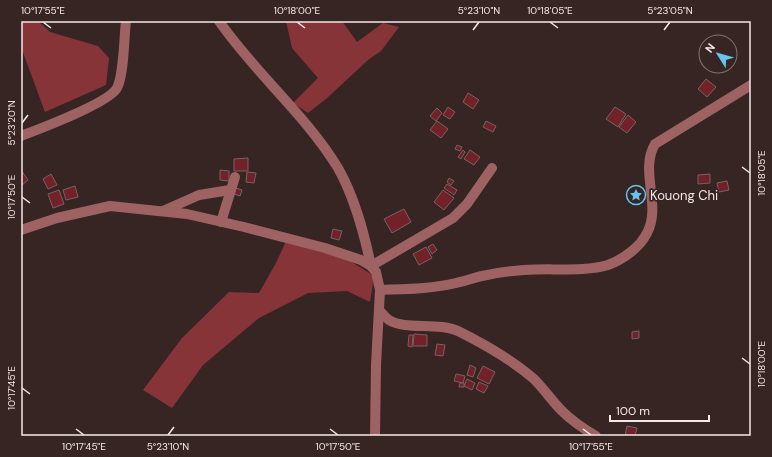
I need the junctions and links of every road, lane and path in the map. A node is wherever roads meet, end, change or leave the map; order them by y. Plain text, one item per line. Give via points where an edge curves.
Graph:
1 (126, 21) edge
2 (219, 21) edge
3 (751, 85) edge
4 (21, 136) edge
5 (492, 168) dead end
6 (235, 177) dead end
7 (230, 190) junction
8 (163, 212) junction
9 (221, 222) junction
10 (21, 230) edge
11 (371, 266) junction
12 (380, 290) junction
13 (380, 311) junction
14 (375, 436) edge
15 (596, 436) edge

1 - 4 street via 119,83 114,93
2 - 11 street via 309,128 338,168 354,204
3 - 12 street via 655,144 649,160 652,221 638,246 617,261 595,267 530,269 438,287
5 - 11 street via 467,204 453,218
6 - 7 street
7 - 8 street via 199,195
7 - 9 street
8 - 9 street via 187,214
8 - 10 street via 110,206 65,216
9 - 11 street via 325,248
11 - 12 street via 379,279
12 - 13 street
13 - 14 street
13 - 15 street via 388,320 394,322 414,326 443,326 481,343 533,379 563,411

